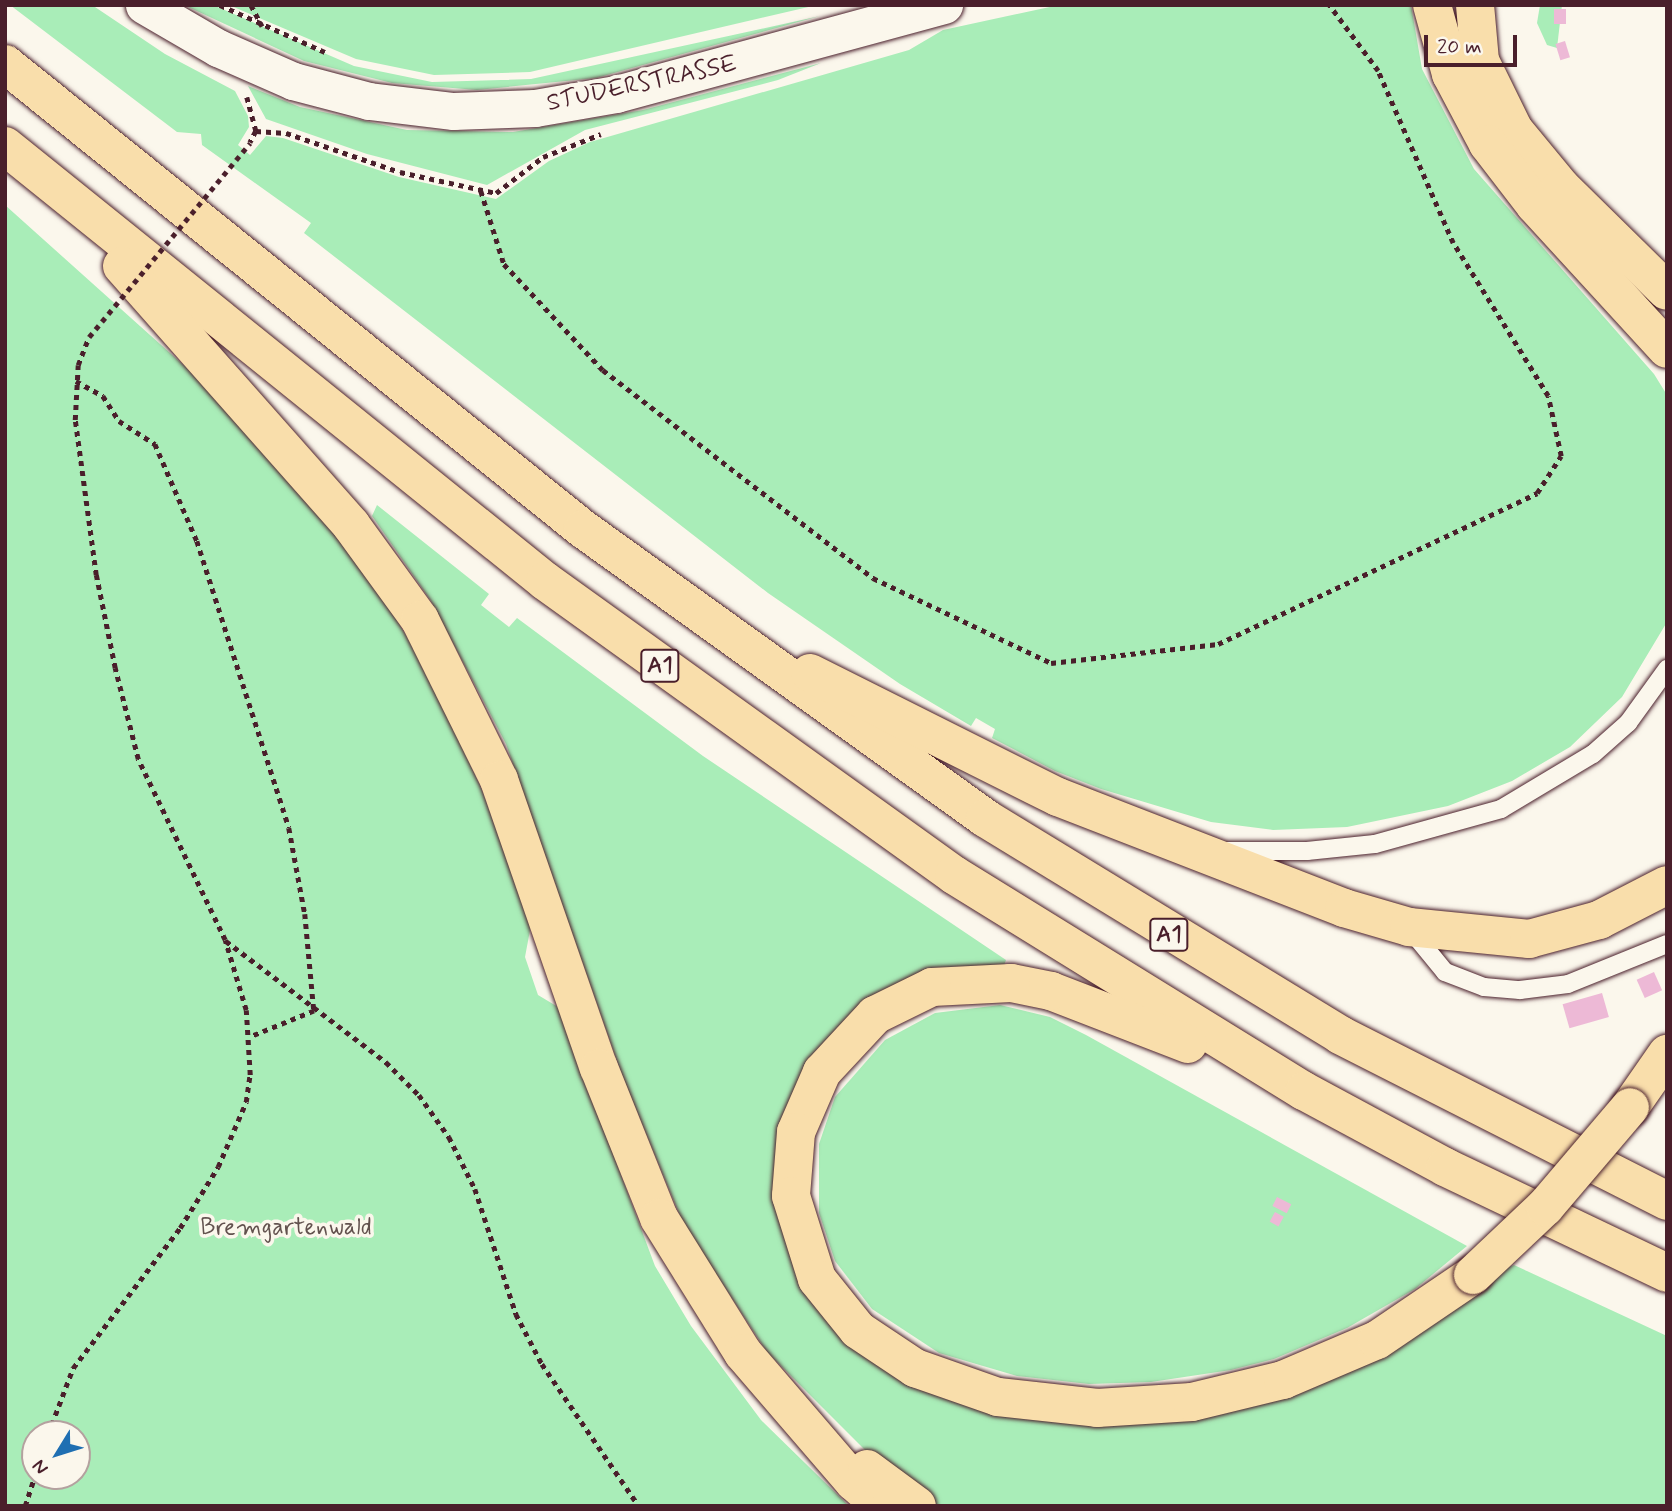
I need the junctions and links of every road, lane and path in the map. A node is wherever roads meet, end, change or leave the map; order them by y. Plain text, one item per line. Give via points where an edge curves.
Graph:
1 (144, 5) edge
2 (220, 5) edge
3 (251, 5) edge
4 (944, 5) edge
5 (1329, 5) edge
6 (1432, 5) edge
7 (1475, 5) edge
8 (262, 26) junction
9 (330, 54) dead end
10 (5, 64) edge
11 (237, 87) dead end
12 (5, 146) edge
13 (55, 187) junction
14 (481, 191) dead end
15 (1667, 291) edge
16 (1664, 350) edge
17 (76, 381) junction
18 (702, 617) junction
19 (1667, 669) edge
20 (1195, 850) junction
21 (1667, 862) edge
22 (1667, 885) edge
23 (1409, 927) junction
24 (1478, 934) junction
25 (225, 940) junction
26 (1667, 944) edge
27 (314, 1012) junction
28 (250, 1037) junction
29 (1667, 1054) edge
30 (1304, 1091) junction
31 (1667, 1200) edge
32 (1667, 1273) edge
33 (53, 1420) edge
34 (803, 1422) junction
35 (639, 1506) edge
36 (882, 1506) edge
37 (917, 1506) edge

1 - 4 street, STUDERSTRASSE via 218,48 293,81 369,101 453,111 535,108 616,94
2 - 8 path
3 - 8 path
5 - 14 path via 1378,71 1453,243 1548,396 1561,456 1536,493 1218,644 1051,663 873,578 603,370 504,264
6 - 16 highway via 1451,74 1488,144 1535,205
7 - 15 highway via 1480,61 1514,130 1561,187
8 - 9 path
10 - 18 highway, A1 via 361,354
11 - 17 path, bridge via 251,104 256,131 250,143 89,337
12 - 13 highway, A1
13 - 30 highway, A1 via 460,515 770,747 1089,963
13 - 34 highway via 351,525 420,620 499,780 603,1080 659,1218 711,1308
17 - 25 path via 75,420 96,576 138,759
17 - 27 path via 103,396 119,421 155,444 197,541 289,828 305,914
18 - 20 highway via 1014,777
18 - 31 highway, A1 via 985,818 1226,970 1473,1107
19 - 20 lane via 1628,723 1593,754 1501,809 1433,832 1351,848
20 - 23 highway
21 - 24 highway via 1592,903
22 - 24 highway via 1563,932 1529,939
23 - 24 highway
23 - 26 lane via 1445,972 1484,987 1520,990 1568,984
25 - 27 path
25 - 28 path
27 - 28 path
27 - 35 path via 386,1062 449,1137 475,1189 516,1314 577,1423
28 - 33 path via 246,1102 218,1167 180,1228 73,1368
29 - 30 highway, bridge via 1630,1107 1545,1207 1473,1275 1377,1340 1283,1380 1192,1402 1044,1405 953,1384 885,1350 829,1295 796,1223 791,1185 796,1132 822,1072 875,1015 933,987 969,981 1051,991
30 - 32 highway, A1 via 1445,1167
34 - 36 highway via 854,1482
34 - 37 highway

